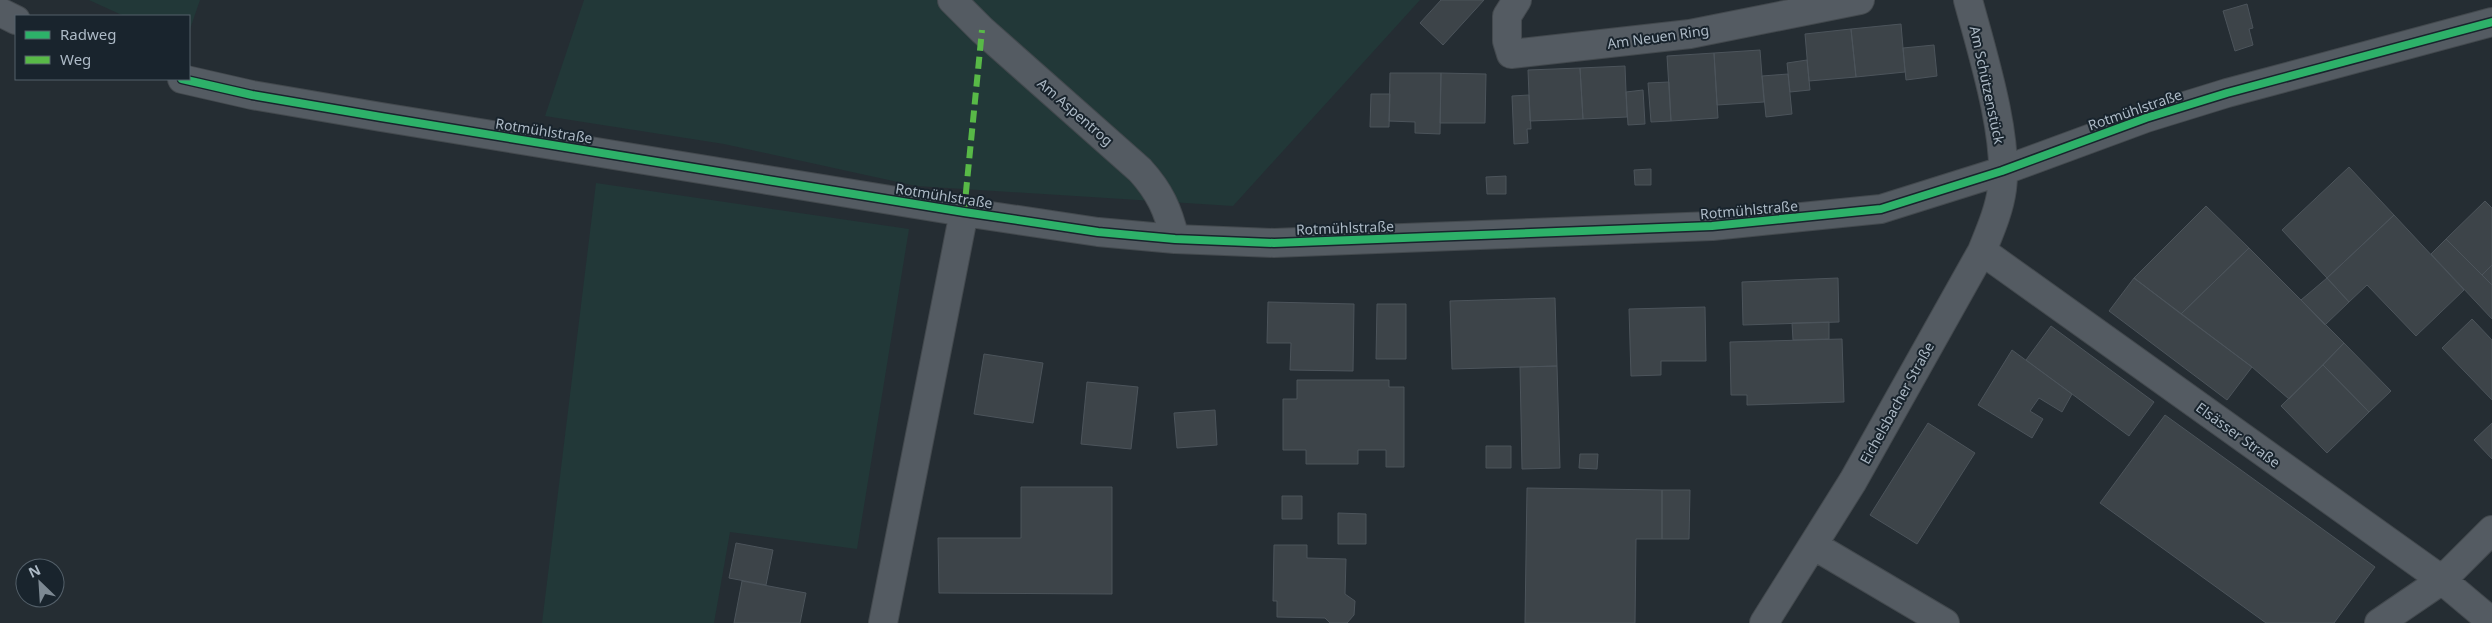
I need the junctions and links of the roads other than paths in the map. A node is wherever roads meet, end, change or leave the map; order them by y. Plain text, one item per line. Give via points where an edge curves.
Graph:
1 (952, 0) edge
2 (1860, 0) edge
3 (1968, 0) edge
4 (1512, 8) edge
5 (0, 12) edge
6 (15, 20) edge
7 (2492, 22) edge
8 (187, 80) edge
9 (2002, 172) junction
10 (964, 212) junction
11 (1175, 239) junction
12 (1982, 251) junction
13 (2492, 530) edge
14 (1813, 544) junction
15 (2442, 580) junction
16 (2492, 622) edge
17 (882, 623) edge
18 (1764, 623) edge
19 (1945, 623) edge
20 (2379, 623) edge

1 - 11 street, Am Aspentrog via 1140,170 1157,189
2 - 4 street, Am Neuen Ring via 1690,34 1511,54 1507,41
3 - 9 street, Am Schützenstück via 1997,122
5 - 6 street
7 - 9 street, Rotmühlstraße via 2227,93 2146,118
8 - 10 street, Rotmühlstraße via 270,98
9 - 11 street, Rotmühlstraße via 1881,209 1712,226 1274,243
9 - 12 street, Eichelsbacher Straße via 2000,202
10 - 11 street, Rotmühlstraße via 1098,232
10 - 17 street, Rotmühlstraße
12 - 14 street, Eichelsbacher Straße via 1853,481
12 - 15 street, Elsässer Straße
13 - 15 street
14 - 18 street, Eichelsbacher Straße
14 - 19 street
15 - 16 street, Elsässer Straße
15 - 20 street

